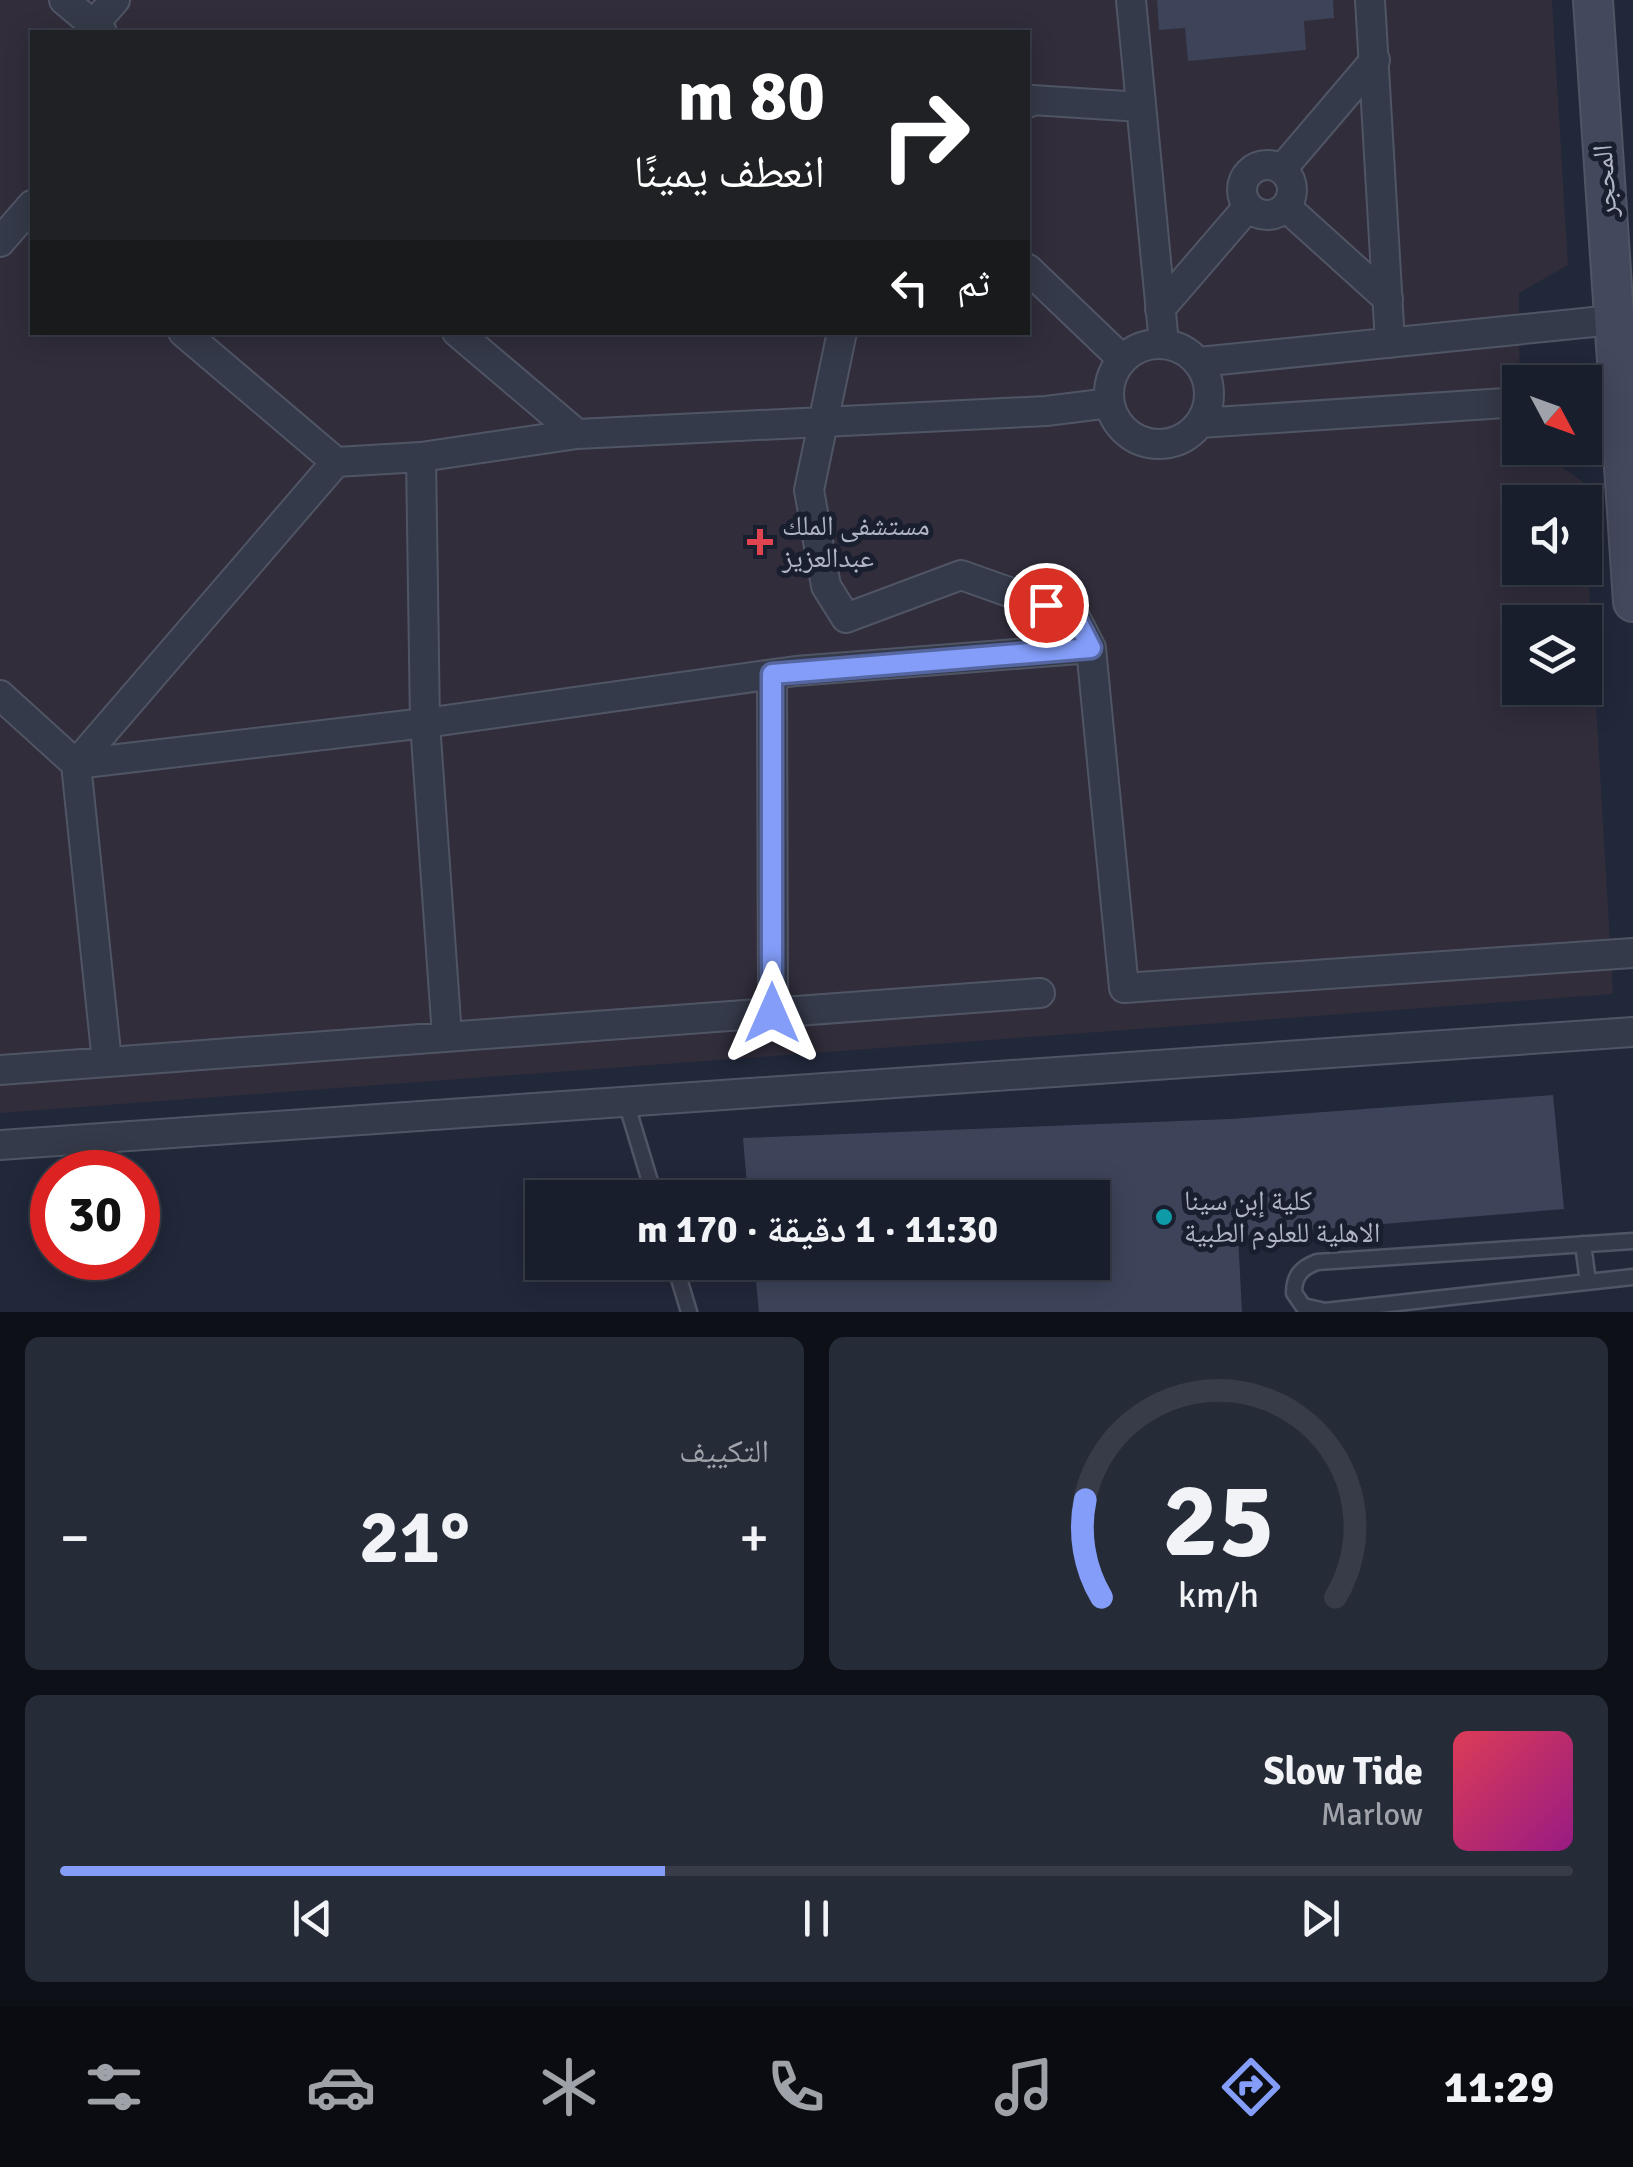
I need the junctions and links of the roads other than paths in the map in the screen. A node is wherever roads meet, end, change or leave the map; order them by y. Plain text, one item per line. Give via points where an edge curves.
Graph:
1 (64, 0) edge
2 (115, 0) edge
3 (1132, 0) edge
4 (1370, 0) edge
5 (1593, 0) edge
6 (98, 28) edge
7 (1375, 60) junction
8 (1030, 102) edge
9 (1141, 107) junction
10 (1282, 170) junction
11 (30, 207) edge
12 (1286, 207) junction
13 (1247, 208) junction
14 (0, 242) edge
15 (1030, 271) edge
16 (1388, 298) junction
17 (1160, 309) junction
18 (1613, 320) junction
19 (187, 335) edge
20 (462, 335) edge
21 (841, 335) edge
22 (1390, 342) junction
23 (1164, 344) junction
24 (1122, 359) junction
25 (1199, 362) junction
26 (1602, 396) edge
27 (1502, 403) edge
28 (1110, 404) junction
29 (823, 422) junction
30 (1200, 423) junction
31 (577, 434) junction
32 (420, 457) junction
33 (336, 462) junction
34 (1633, 602) edge
35 (1091, 648) junction
36 (772, 674) junction
37 (0, 694) edge
38 (425, 723) junction
39 (76, 764) junction
40 (1633, 953) edge
41 (1040, 993) dead end
42 (772, 1013) junction
43 (1633, 1032) edge
44 (447, 1036) junction
45 (107, 1062) junction
46 (0, 1070) edge
47 (626, 1102) junction
48 (0, 1145) edge
49 (650, 1180) edge
50 (1633, 1240) edge
51 (1583, 1244) junction
52 (1633, 1277) edge
53 (679, 1280) edge
54 (1588, 1282) junction
55 (689, 1312) edge

1 - 6 street
2 - 6 street
3 - 9 street
4 - 7 street
5 - 18 main road, المحجر
7 - 10 street
7 - 16 street
8 - 9 street
9 - 17 street
10 - 12 street via 1292,193
10 - 13 street via 1265,164 1249,171 1240,190
11 - 14 street
12 - 13 street via 1274,215
12 - 16 street
13 - 17 street
15 - 24 street
16 - 22 street
17 - 23 street
18 - 22 street
18 - 26 main road, المحجر
19 - 33 street
20 - 31 street
21 - 29 street
22 - 25 street
23 - 24 street via 1154,342
23 - 25 street via 1181,347
24 - 28 street via 1108,390
25 - 30 street via 1210,398
26 - 34 main road, المحجر
27 - 30 street
28 - 29 street
28 - 30 street via 1120,427 1153,444 1173,442
29 - 31 street
29 - 35 street via 810,490 826,586 846,618 960,575 1074,615
31 - 32 street
32 - 33 street
32 - 38 street
33 - 39 street
35 - 36 street
35 - 40 street via 1124,988
36 - 38 street
36 - 42 street
37 - 39 street
38 - 39 street
38 - 44 street
39 - 45 street
41 - 42 street
42 - 44 street
43 - 47 street
44 - 45 street
45 - 46 street
47 - 48 street
47 - 49 lane
50 - 51 lane
51 - 54 lane
51 - 54 lane via 1317,1262 1296,1277 1294,1293 1303,1306 1325,1310
52 - 54 lane
53 - 55 lane

